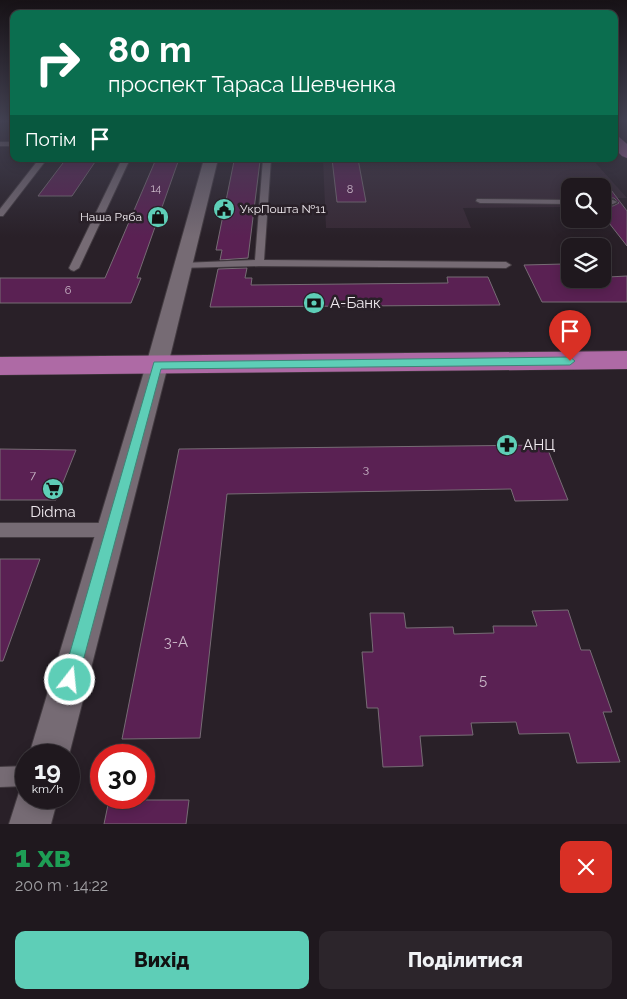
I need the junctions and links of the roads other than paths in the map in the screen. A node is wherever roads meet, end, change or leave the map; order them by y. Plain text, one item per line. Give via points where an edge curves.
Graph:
1 (41, 162) edge
2 (125, 162) edge
3 (211, 162) edge
4 (267, 162) edge
5 (480, 201) dead end
6 (561, 202) edge
7 (1, 211) edge
8 (259, 263) junction
9 (506, 265) dead end
10 (182, 266) junction
11 (74, 268) dead end
12 (627, 360) edge
13 (157, 365) junction
14 (0, 366) edge
15 (0, 530) edge
16 (112, 530) junction
17 (52, 744) edge
18 (15, 776) edge
19 (0, 777) edge
20 (34, 809) edge
21 (30, 824) edge

1 - 7 lane
2 - 11 lane
3 - 10 street
4 - 8 lane
5 - 6 lane
8 - 9 lane
8 - 10 lane
10 - 13 street
12 - 13 main road
13 - 14 main road
13 - 16 street
15 - 16 lane
16 - 17 street
18 - 19 lane
20 - 21 street

